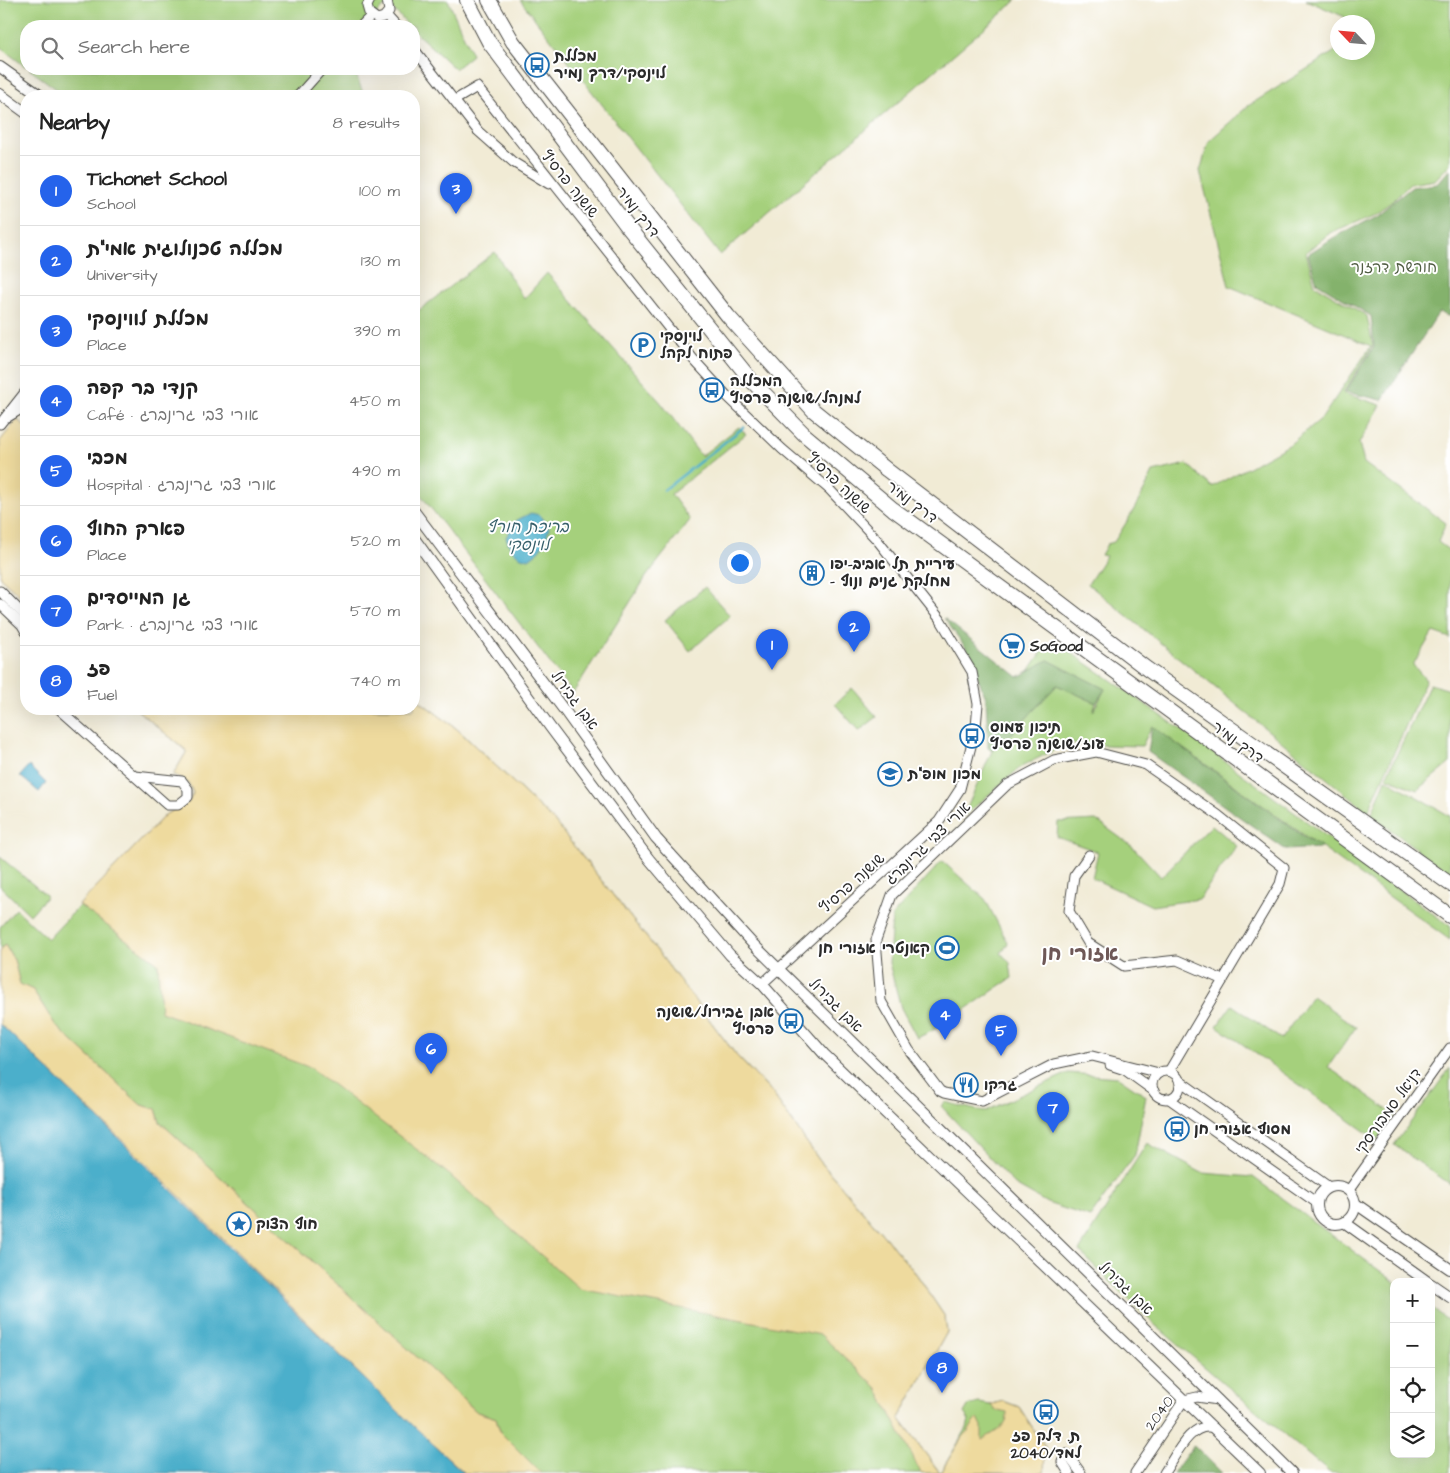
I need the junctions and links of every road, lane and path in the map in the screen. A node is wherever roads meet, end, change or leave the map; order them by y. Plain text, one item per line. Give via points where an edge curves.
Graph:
1 (370, 0) edge
2 (387, 0) edge
3 (467, 0) edge
4 (489, 0) edge
5 (371, 16) junction
6 (386, 16) junction
7 (367, 20) edge
8 (390, 20) edge
9 (420, 57) edge
10 (0, 67) edge
11 (317, 75) edge
12 (33, 90) edge
13 (303, 90) edge
14 (0, 94) edge
15 (454, 100) junction
16 (20, 109) edge
17 (556, 189) junction
18 (20, 399) edge
19 (20, 410) edge
20 (420, 519) edge
21 (420, 546) edge
22 (0, 592) edge
23 (0, 604) edge
24 (20, 611) edge
25 (20, 623) edge
26 (66, 715) edge
27 (135, 776) junction
28 (1089, 855) dead end
29 (1450, 884) edge
30 (1450, 916) edge
31 (778, 968) junction
32 (1223, 980) junction
33 (762, 984) junction
34 (1450, 1048) edge
35 (1092, 1056) junction
36 (1164, 1072) junction
37 (1180, 1080) junction
38 (1154, 1090) junction
39 (1168, 1098) junction
40 (1329, 1187) junction
41 (1349, 1190) junction
42 (1317, 1203) junction
43 (1356, 1204) junction
44 (1344, 1222) junction
45 (1450, 1269) edge
46 (1423, 1278) edge
47 (1435, 1286) edge
48 (1450, 1297) edge
49 (1184, 1400) junction
50 (1220, 1401) junction
51 (1214, 1428) junction
52 (1070, 1473) edge
53 (1081, 1473) edge
54 (1135, 1473) edge
55 (1164, 1473) edge
56 (1260, 1473) edge
57 (1292, 1473) edge

1 - 5 street via 367,10
2 - 6 street via 390,8
3 - 30 highway, דרך נמיר via 489,42 627,226 751,380 805,435 893,509
4 - 29 highway, דרך נמיר via 513,42 722,309 813,410 1147,668
5 - 6 street via 378,19
5 - 7 street
6 - 8 street
9 - 15 street
10 - 12 street
11 - 13 street
14 - 16 street
15 - 17 street via 478,131 513,162
15 - 17 street, שושנה פרסיץ via 477,87
17 - 31 street, שושנה פרסיץ via 722,391 782,449 830,489 878,541 940,619 972,672 978,704 976,727 960,789 939,821
18 - 19 street via 0,424
20 - 31 street, אבן גבירול via 656,838
21 - 33 street via 649,859 730,955
22 - 24 street
23 - 25 street
26 - 27 street
27 - 27 street via 171,806 182,804 188,797 188,789 182,781
28 - 32 street via 1074,876 1069,911 1088,943 1124,966 1177,960
31 - 33 street, שושנה פרסיץ
31 - 50 street, אבן גבירול
32 - 35 street, אורי צבי גרינברג via 1280,884 1284,868 1218,815 1146,765 1096,752 1054,760 1007,785 892,895 876,940 881,1001 909,1050 940,1091 982,1101 1054,1064
32 - 36 street, אורי צבי גרינברג
33 - 49 street via 824,1054
34 - 41 street, דניאל סמבורסקי
35 - 36 street, אורי צבי גרינברג
35 - 38 street via 1124,1070
36 - 37 street via 1175,1074
36 - 38 street via 1154,1079
37 - 39 street via 1178,1092
37 - 40 street
38 - 39 street via 1160,1097
39 - 42 street
40 - 41 street via 1340,1185
40 - 42 street via 1321,1193
41 - 43 street
42 - 44 street via 1325,1220 1338,1224
43 - 44 street via 1353,1215
43 - 45 street
44 - 46 street
47 - 48 street
49 - 50 street, 2040 via 1197,1396
49 - 51 street
49 - 54 street, 2040
50 - 57 street, אבן גבירול
51 - 55 street via 1205,1426 1194,1431
51 - 56 street
52 - 53 street via 1064,1458

